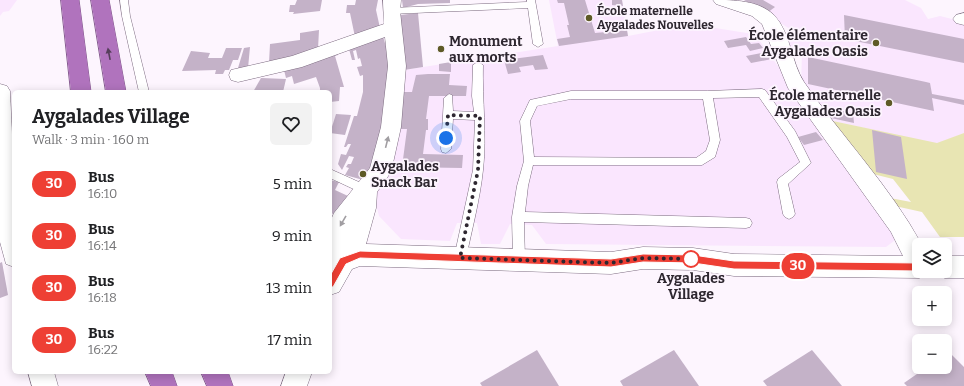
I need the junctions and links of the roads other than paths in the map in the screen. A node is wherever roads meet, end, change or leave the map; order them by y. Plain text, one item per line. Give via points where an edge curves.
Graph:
1 (70, 0) edge
2 (100, 0) edge
3 (124, 0) edge
4 (722, 0) edge
5 (531, 3) edge
6 (392, 13) edge
7 (538, 44) dead end
8 (478, 65) dead end
9 (238, 75) dead end
10 (81, 90) edge
11 (116, 90) edge
12 (144, 90) edge
13 (0, 91) edge
14 (707, 95) junction
15 (449, 98) dead end
16 (448, 115) junction
17 (480, 116) junction
18 (446, 149) dead end
19 (529, 161) junction
20 (332, 174) edge
21 (366, 190) junction
22 (789, 214) dead end
23 (518, 217) junction
24 (746, 223) dead end
25 (12, 244) edge
26 (912, 250) edge
27 (460, 258) junction
28 (519, 260) junction
29 (343, 261) junction
30 (912, 267) edge
31 (952, 267) edge
32 (964, 267) edge
33 (332, 280) edge
34 (42, 374) edge
35 (159, 374) edge
36 (215, 374) edge
37 (297, 374) edge
38 (45, 386) edge
39 (164, 386) edge
40 (220, 386) edge
41 (294, 386) edge

1 - 10 highway
11 -> 2 highway
3 - 12 lane
4 - 26 street via 758,12 768,20 795,83 899,225
5 - 6 lane
5 - 7 lane
6 - 9 street via 295,62
21 -> 6 street via 380,172 391,127 397,66
8 - 17 lane via 477,96
13 - 25 street via 4,198
14 - 19 lane via 571,95 533,103 525,121
14 - 19 lane via 715,140 711,154 698,162
14 - 22 lane via 762,93 791,134 806,163 782,182
15 - 16 lane
16 - 17 lane
16 - 18 lane
17 - 27 lane via 478,170
19 - 23 lane via 522,184
20 - 21 lane
21 - 29 street via 365,208 355,242
23 - 24 lane
23 - 28 lane
27 - 28 street
27 - 29 street via 360,255
28 - 30 street via 611,263 650,258 693,259 734,265
29 - 33 street
31 - 32 street
34 - 38 street
35 - 39 highway
36 - 40 highway
37 - 41 street

